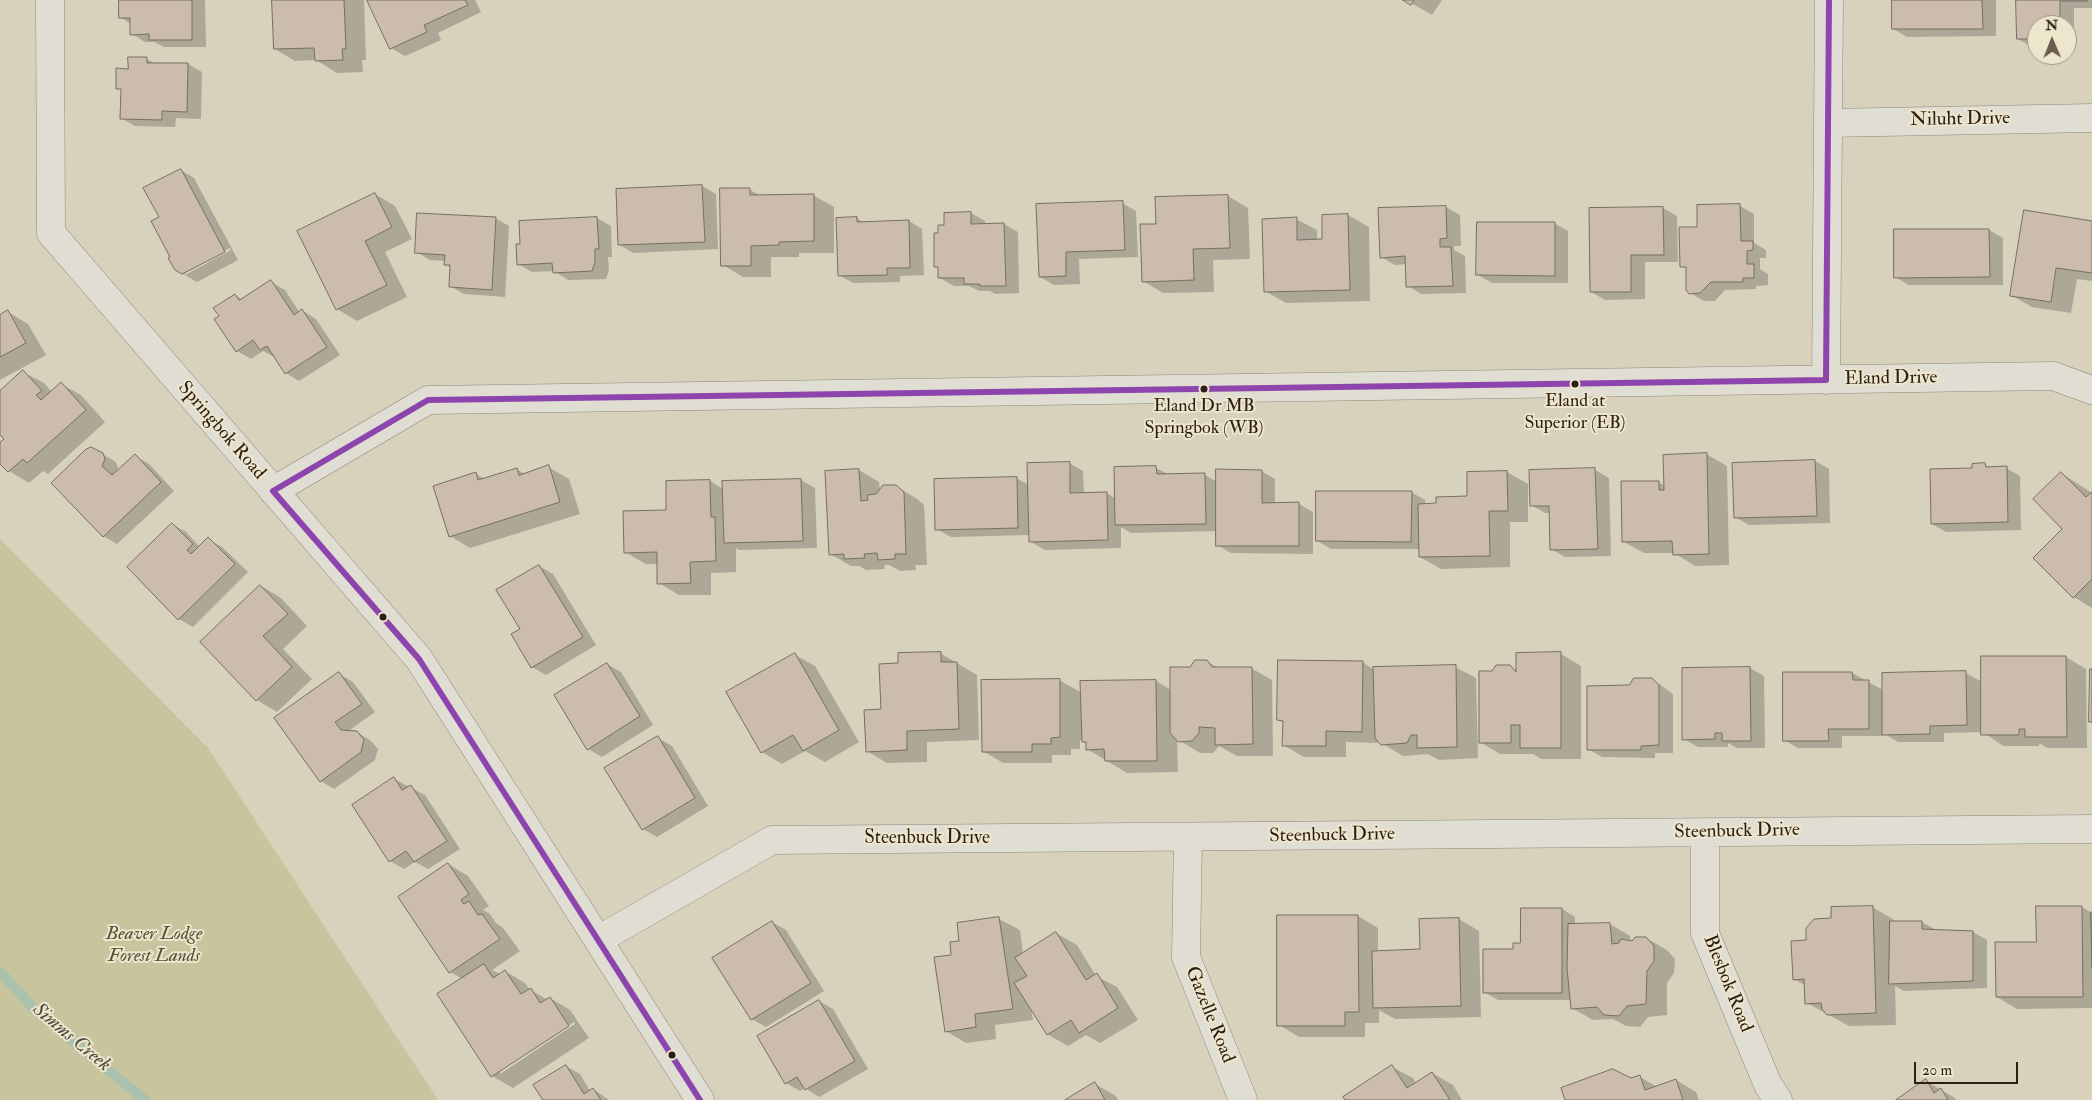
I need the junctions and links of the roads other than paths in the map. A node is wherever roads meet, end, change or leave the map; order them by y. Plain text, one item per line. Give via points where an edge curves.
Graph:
1 (50, 0) edge
2 (1829, 0) edge
3 (2092, 118) edge
4 (1828, 123) junction
5 (1826, 380) junction
6 (2092, 390) edge
7 (273, 491) junction
8 (2092, 829) edge
9 (1705, 832) junction
10 (1188, 837) junction
11 (598, 940) junction
12 (700, 1100) edge
13 (1243, 1100) edge
14 (1778, 1100) edge

1 - 7 street, Springbok Road via 51,233
2 - 4 street
3 - 4 street, Niluht Drive
4 - 5 street
5 - 6 street, Eland Drive via 2053,376
5 - 7 street, Eland Drive via 428,400
7 - 11 street, Springbok Road via 420,659
8 - 9 street, Steenbuck Drive
9 - 10 street, Steenbuck Drive
9 - 14 street, Blesbok Road via 1705,933 1768,1085
10 - 11 street, Steenbuck Drive via 772,840
10 - 13 street, Gazelle Road via 1186,957
11 - 12 street, Springbok Road

